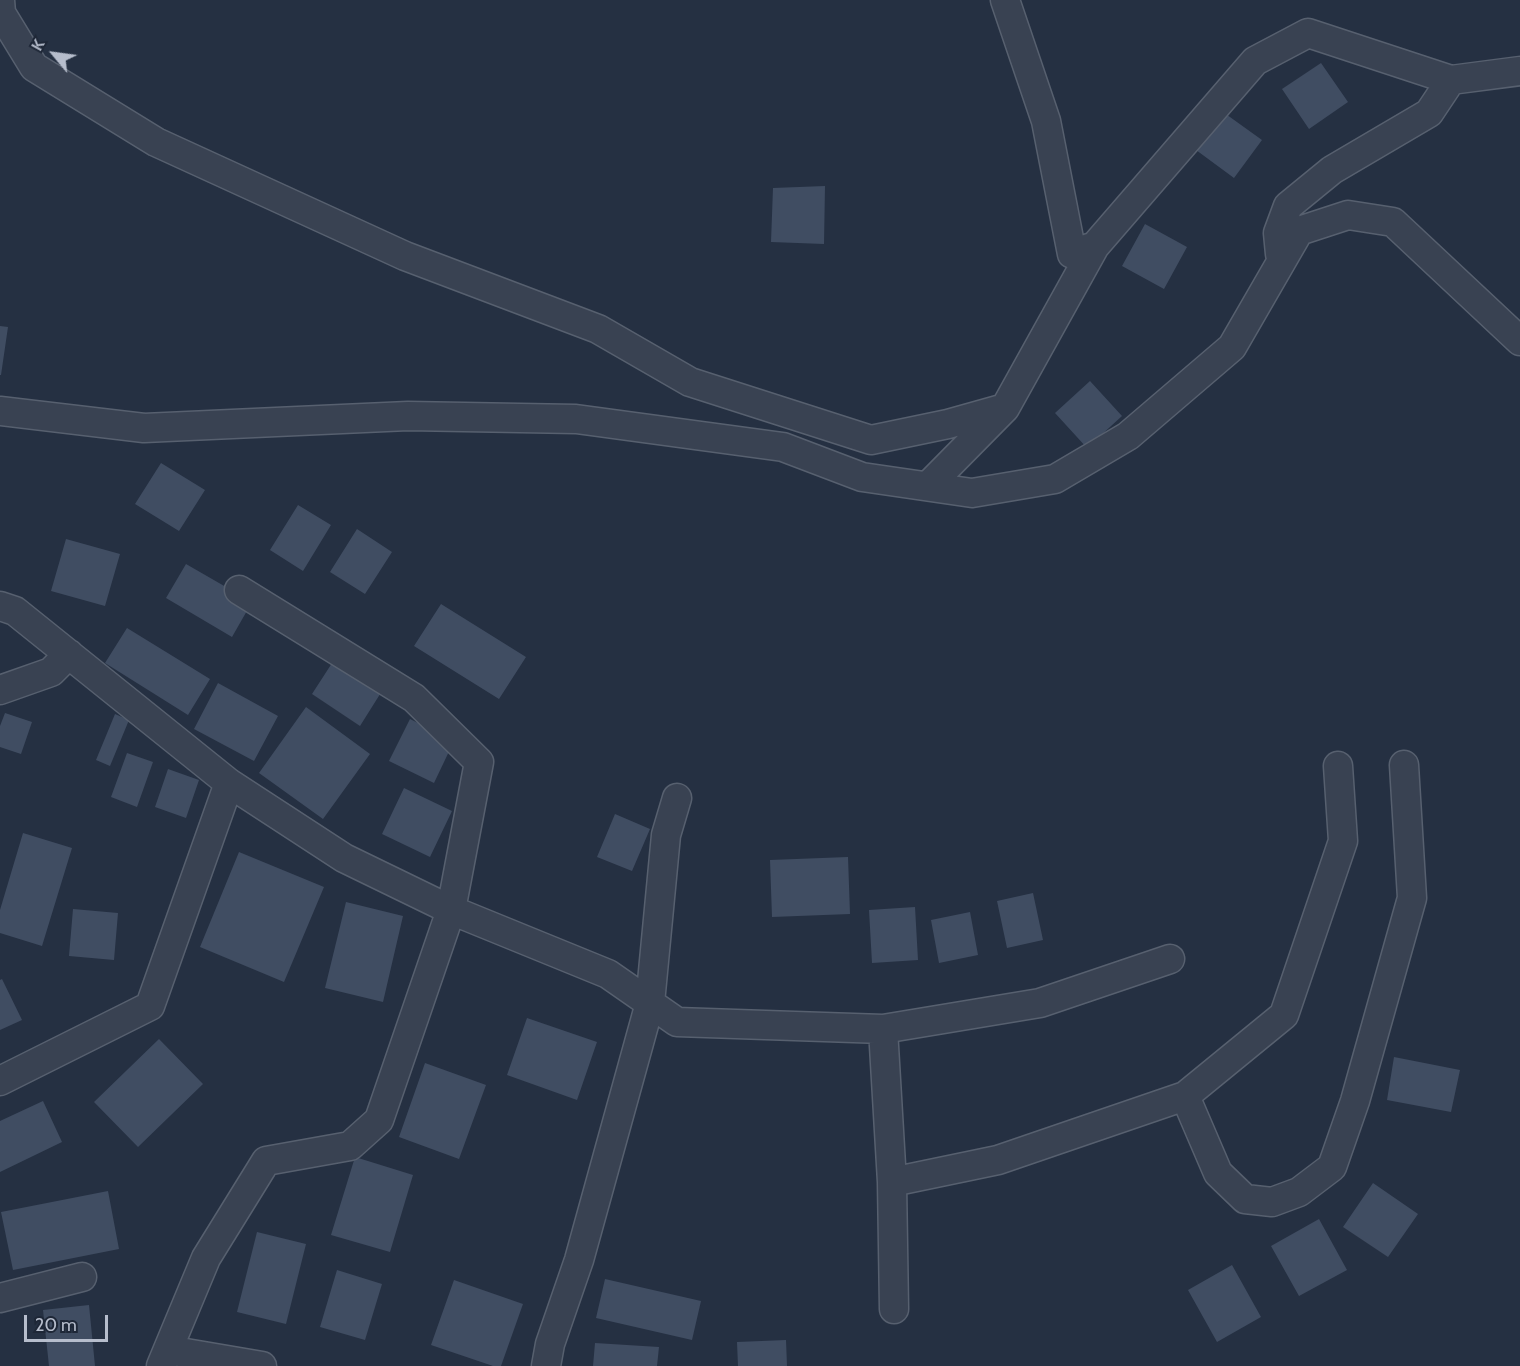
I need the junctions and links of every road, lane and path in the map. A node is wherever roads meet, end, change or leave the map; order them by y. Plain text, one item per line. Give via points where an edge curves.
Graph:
1 (0, 0) edge
2 (1005, 0) edge
3 (1520, 71) edge
4 (1451, 80) junction
5 (1095, 246) junction
6 (1281, 262) junction
7 (1520, 341) edge
8 (1005, 408) junction
9 (0, 411) edge
10 (928, 486) junction
11 (239, 590) dead end
12 (0, 606) edge
13 (69, 654) junction
14 (0, 690) edge
15 (1404, 765) dead end
16 (1338, 766) dead end
17 (230, 783) junction
18 (677, 798) dead end
19 (451, 910) junction
20 (1170, 959) dead end
21 (650, 1003) junction
22 (884, 1029) junction
23 (0, 1081) edge
24 (1185, 1096) junction
25 (892, 1182) junction
26 (82, 1277) dead end
27 (0, 1298) edge
28 (894, 1309) dead end
29 (164, 1358) edge
30 (262, 1366) edge
31 (546, 1366) edge

1 - 8 street via 1,13 34,67 156,142 405,256 598,329 690,381 871,440
2 - 5 street via 1046,121 1072,254
3 - 4 street
4 - 5 street via 1308,33 1255,60
4 - 6 street via 1429,113 1332,170 1288,206 1278,233
5 - 8 street
6 - 7 street via 1299,231 1348,215 1393,222
6 - 10 street via 1232,347 1128,436 1055,479 972,493
8 - 10 street
9 - 10 street via 144,429 408,416 576,419 783,447 862,477
11 - 19 street via 414,698 478,762
12 - 13 street via 15,611
13 - 14 street via 51,672
13 - 17 street
15 - 24 street via 1412,898 1355,1101 1332,1167 1299,1192 1272,1202 1245,1199 1218,1173
16 - 24 street via 1343,841 1284,1015
17 - 19 street via 344,858
17 - 23 street via 150,1006
18 - 21 street via 666,835
19 - 21 street via 608,974
19 - 29 street via 380,1119 350,1146 266,1161 206,1258
20 - 22 street via 1040,1003
21 - 22 street via 677,1022
21 - 31 street via 579,1260 549,1344
22 - 25 street
24 - 25 street via 998,1160
25 - 28 street
26 - 27 street
29 - 30 street

